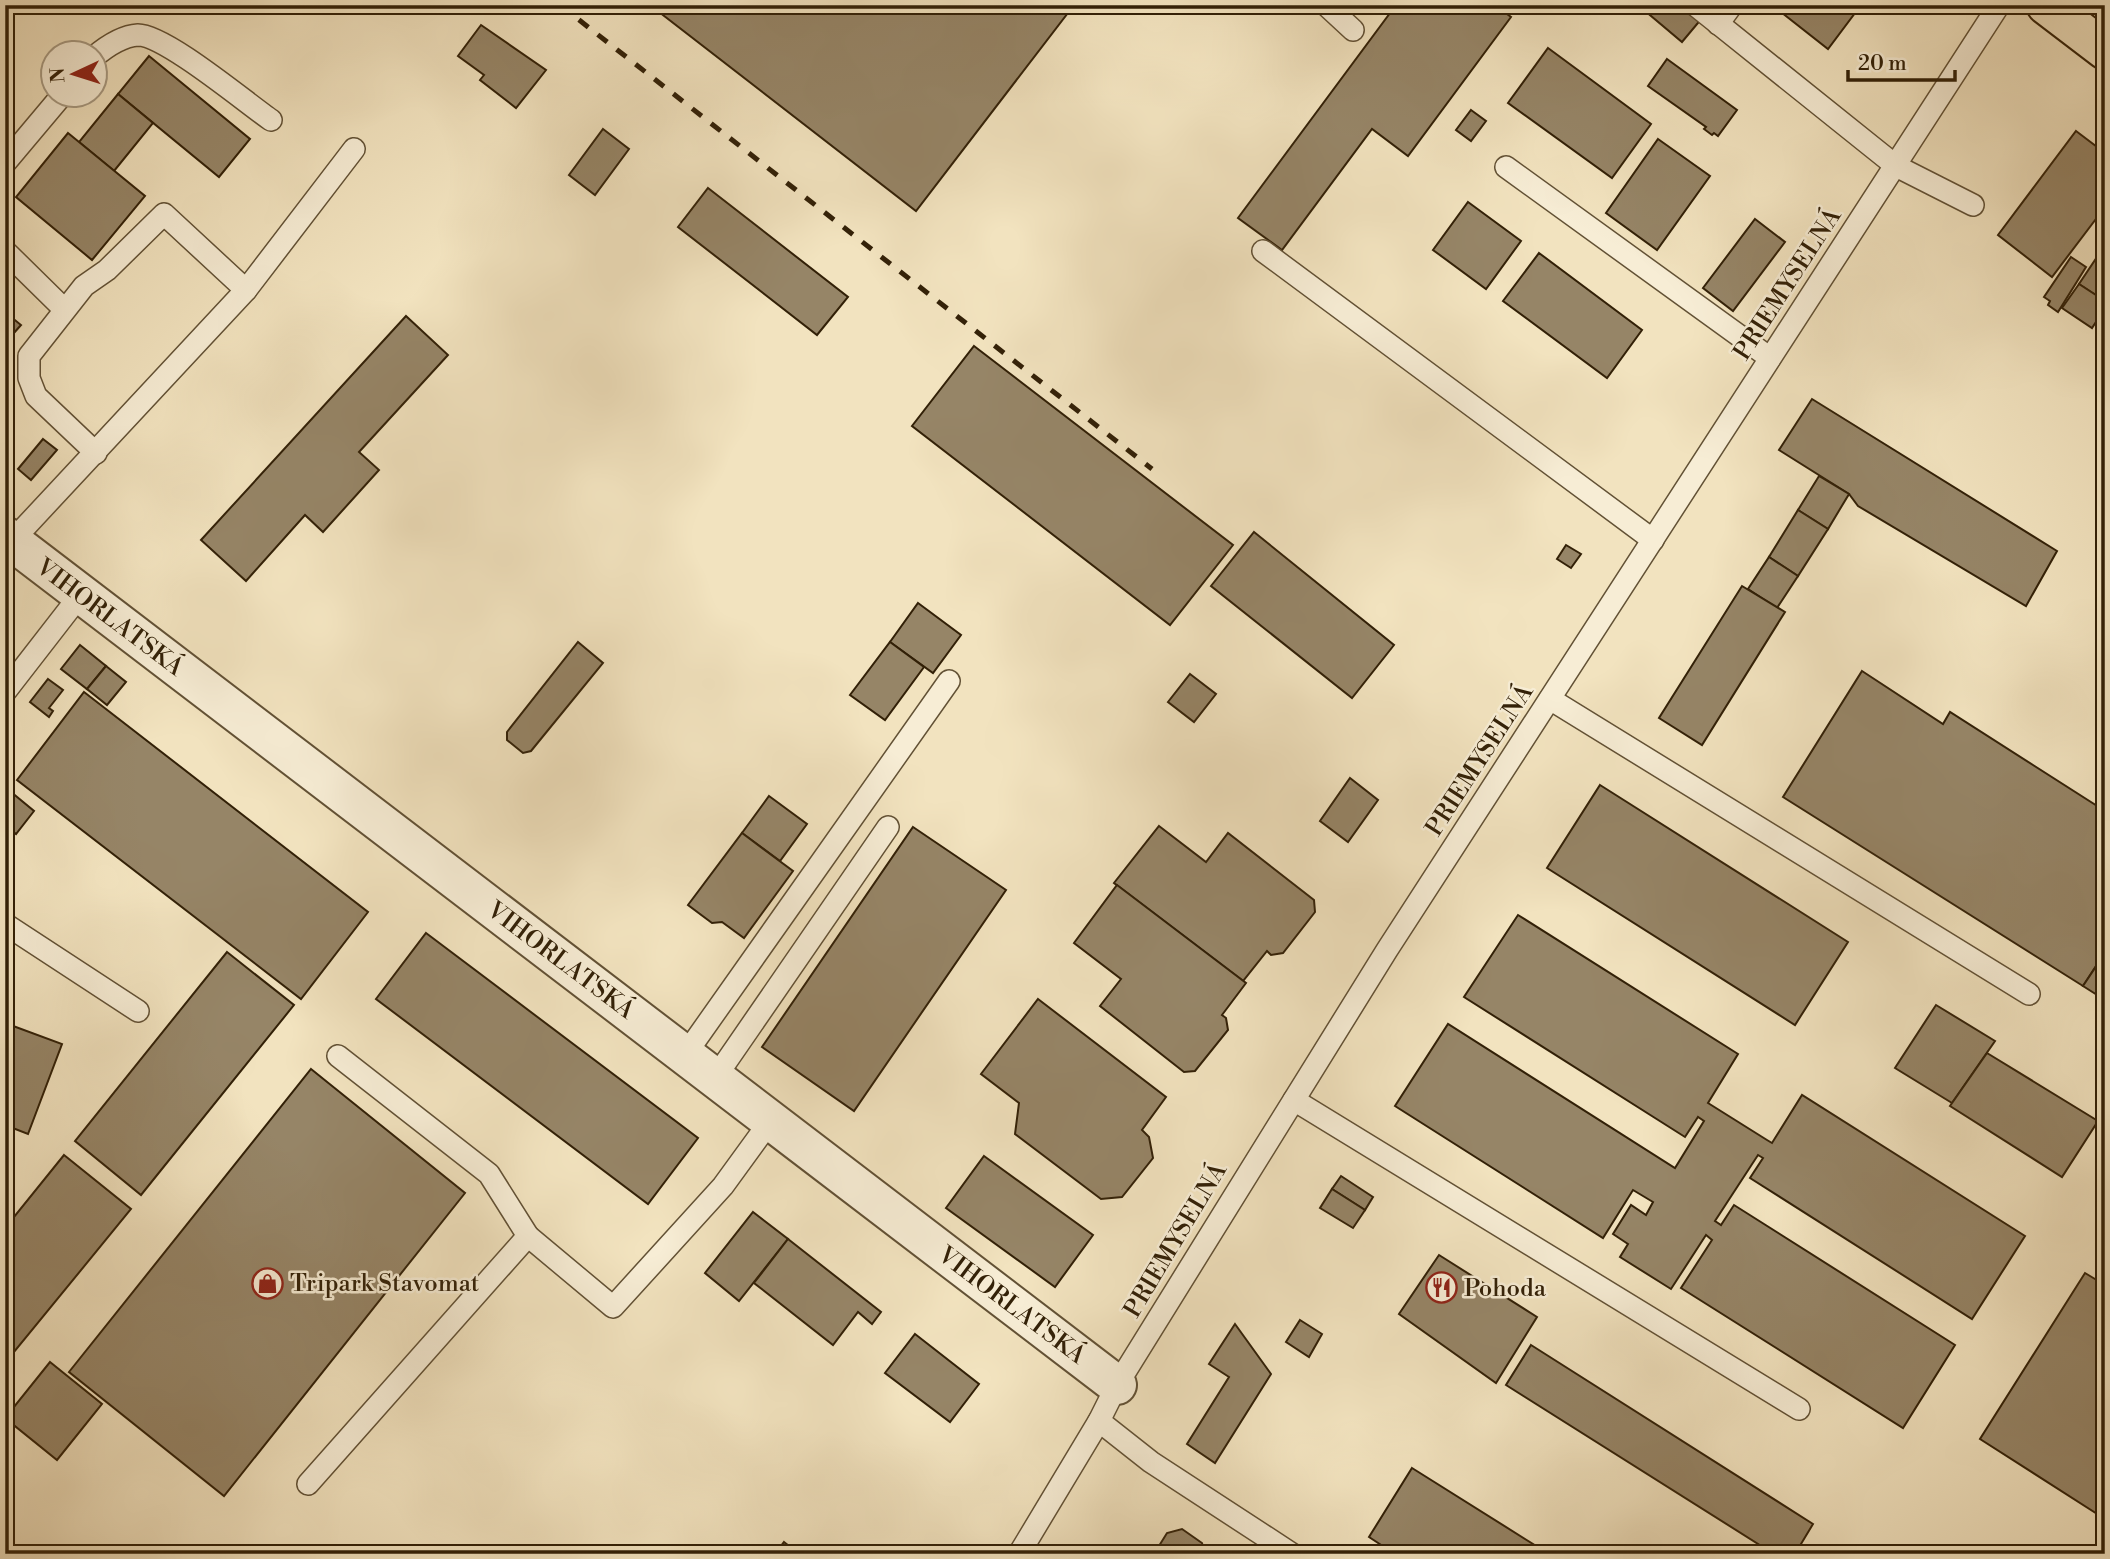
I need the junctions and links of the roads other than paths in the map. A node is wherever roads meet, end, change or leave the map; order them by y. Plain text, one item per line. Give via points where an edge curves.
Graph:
1 (1326, 5) edge
2 (1695, 5) edge
3 (1732, 5) edge
4 (1998, 5) edge
5 (2046, 5) edge
6 (1718, 24) junction
7 (1353, 30) dead end
8 (108, 48) edge
9 (2105, 50) edge
10 (51, 108) edge
11 (271, 120) dead end
12 (354, 149) dead end
13 (5, 163) edge
14 (1896, 166) junction
15 (1506, 167) dead end
16 (1973, 205) dead end
17 (5, 251) edge
18 (1263, 251) dead end
19 (246, 290) junction
20 (64, 309) junction
21 (1770, 358) junction
22 (96, 453) junction
23 (9, 539) edge
24 (1653, 540) junction
25 (80, 594) junction
26 (949, 681) dead end
27 (5, 692) edge
28 (1550, 699) junction
29 (888, 827) dead end
30 (5, 924) edge
31 (2029, 994) dead end
32 (138, 1011) dead end
33 (685, 1055) junction
34 (338, 1056) dead end
35 (715, 1078) junction
36 (1294, 1100) junction
37 (771, 1120) junction
38 (528, 1236) junction
39 (1116, 1385) junction
40 (1799, 1409) dead end
41 (1099, 1421) junction
42 (308, 1483) dead end
43 (1019, 1554) edge
44 (1292, 1554) edge

1 - 7 lane
2 - 6 lane
3 - 6 lane
4 - 14 lane, PRIEMYSELNÁ
5 - 9 main road
6 - 14 lane
8 - 11 lane via 123,38 141,35 163,42
10 - 13 lane
12 - 19 lane
14 - 16 lane
14 - 21 lane, PRIEMYSELNÁ
15 - 21 lane
17 - 20 lane
18 - 24 lane
19 - 20 lane via 164,214 107,270 83,286
19 - 22 lane
20 - 22 lane via 29,356 29,378 36,397
21 - 24 lane, PRIEMYSELNÁ
22 - 23 lane
23 - 25 street, VIHORLATSKÁ
24 - 28 lane, PRIEMYSELNÁ
25 - 27 lane
25 - 33 street, VIHORLATSKÁ
26 - 33 lane
28 - 31 lane
28 - 36 lane, PRIEMYSELNÁ
29 - 35 lane
30 - 32 lane
33 - 35 street, VIHORLATSKÁ
34 - 38 lane via 489,1174
35 - 37 street, VIHORLATSKÁ
36 - 39 lane, PRIEMYSELNÁ
36 - 40 lane
37 - 38 lane via 723,1186 613,1307
37 - 39 street, VIHORLATSKÁ
38 - 42 lane
39 - 41 lane, PRIEMYSELNÁ
41 - 43 lane, PRIEMYSELNÁ
41 - 44 lane via 1151,1462

